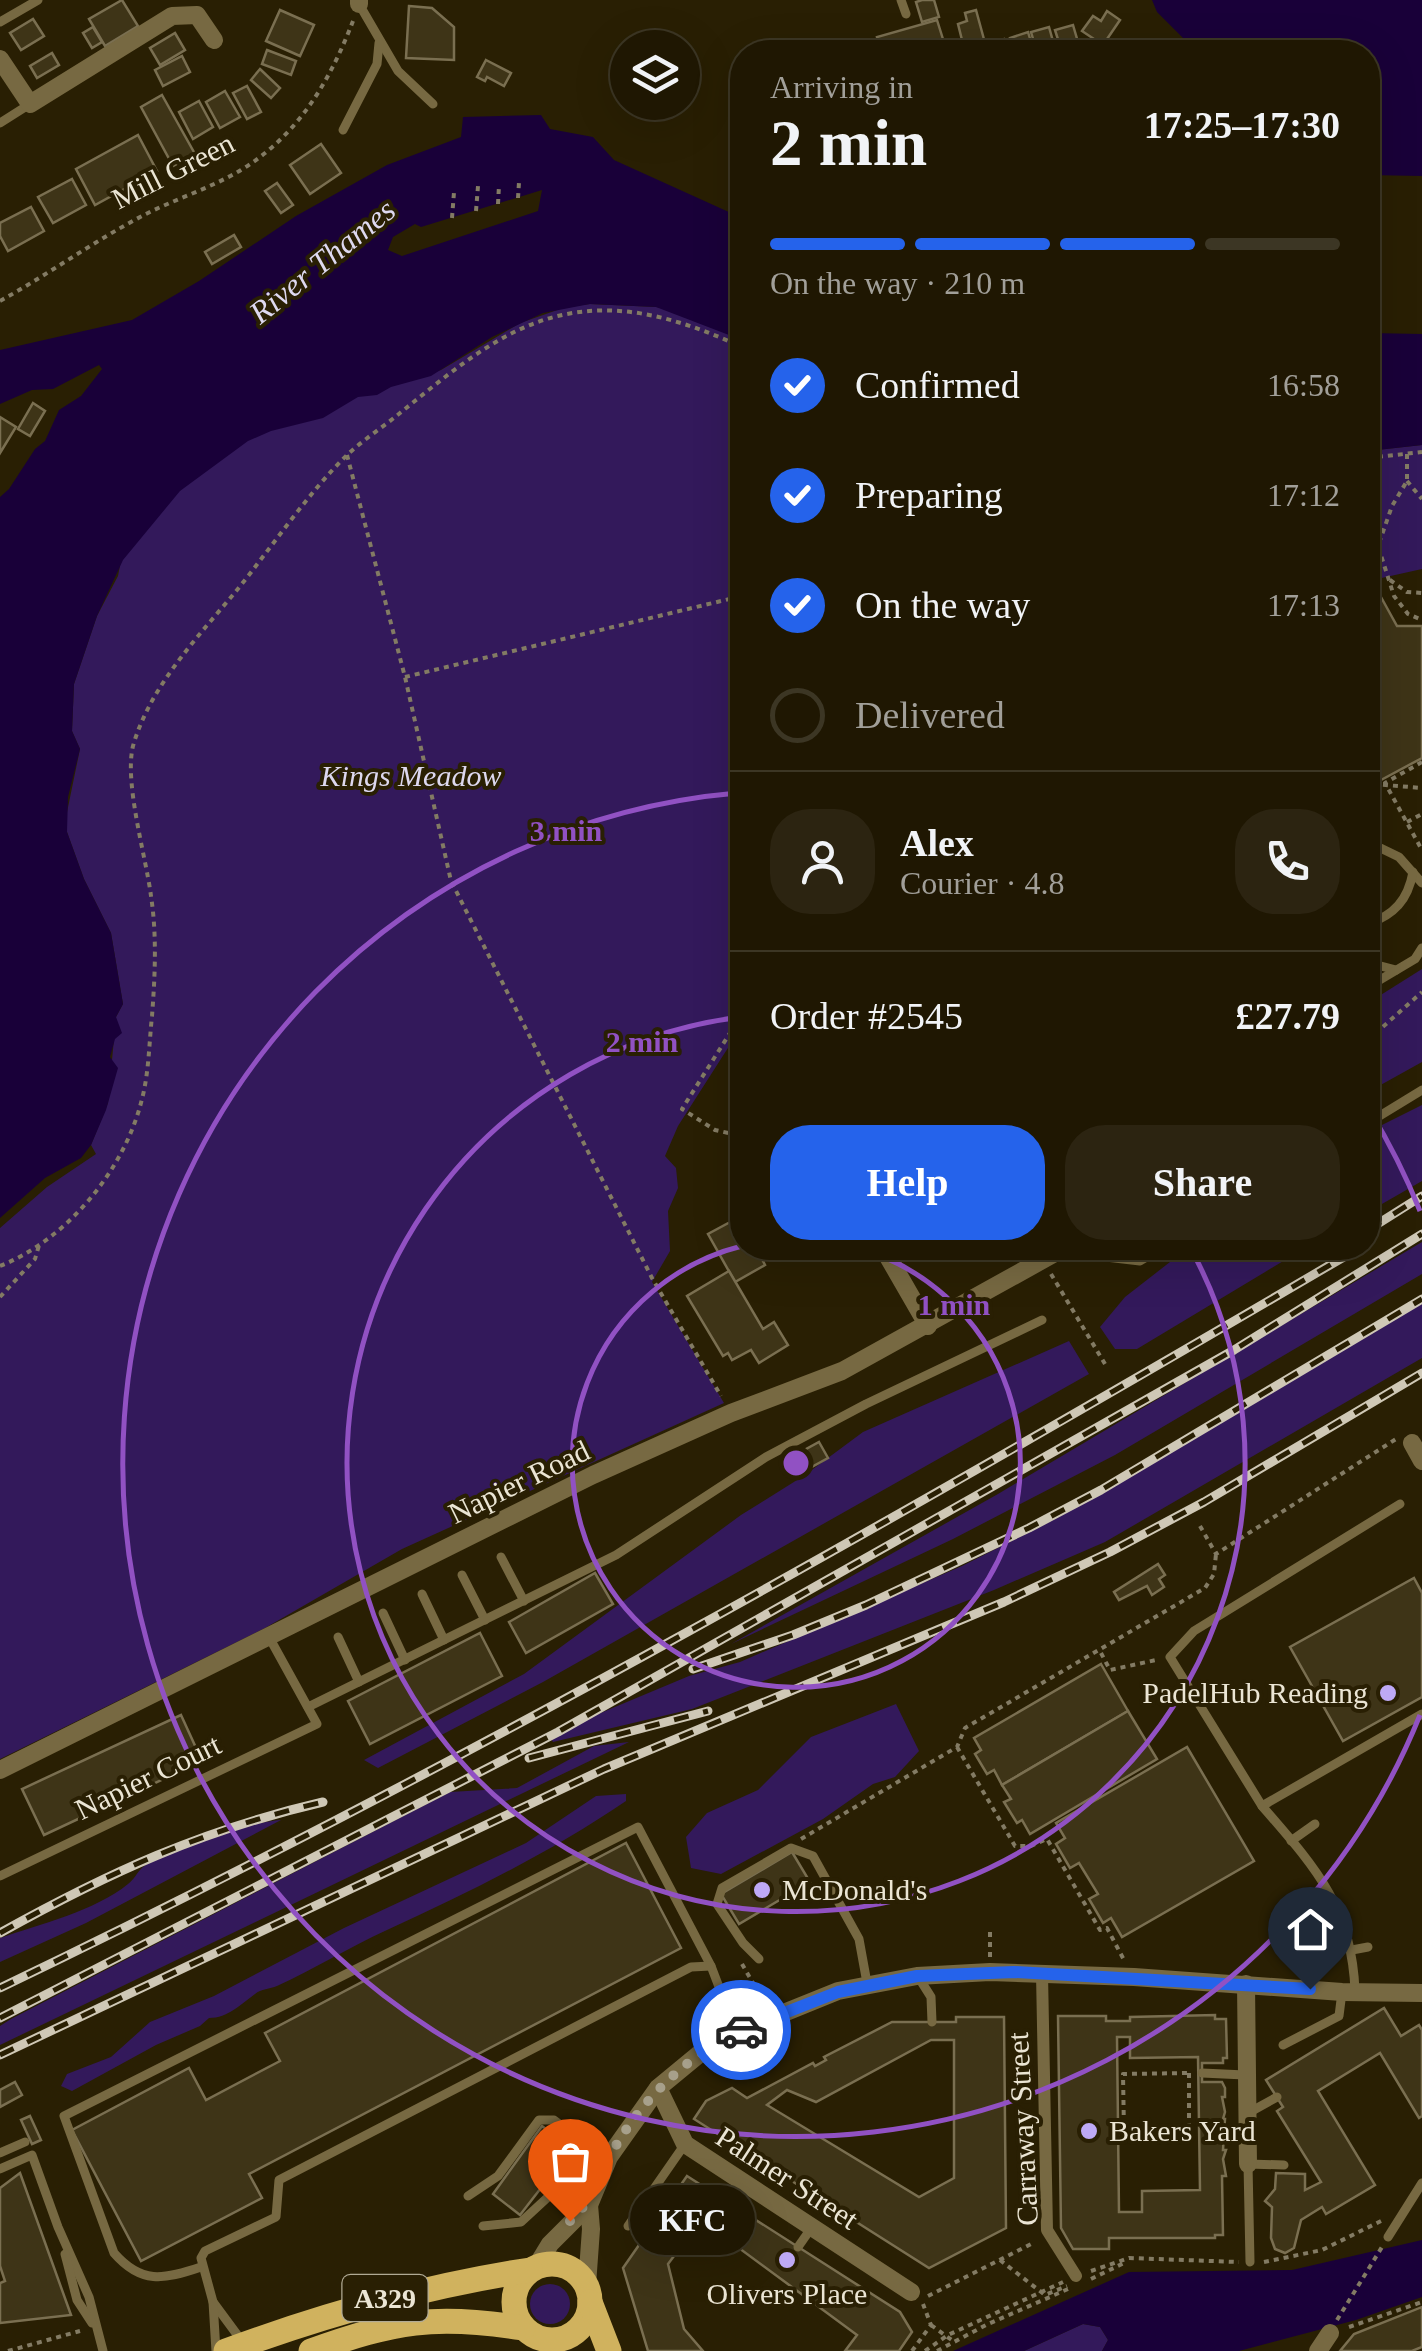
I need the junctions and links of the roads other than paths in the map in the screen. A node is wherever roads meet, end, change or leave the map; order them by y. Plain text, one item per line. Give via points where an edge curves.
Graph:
1 (38, 0) edge
2 (902, 0) edge
3 (359, 2) edge
4 (906, 14) dead end
5 (0, 22) edge
6 (214, 40) dead end
7 (379, 40) junction
8 (0, 60) edge
9 (30, 104) junction
10 (432, 104) dead end
11 (0, 122) edge
12 (343, 130) dead end
13 (1380, 847) edge
14 (1413, 872) junction
15 (1422, 883) edge
16 (1380, 919) edge
17 (1420, 954) edge
18 (1380, 966) edge
19 (1398, 970) junction
20 (1380, 980) edge
21 (1422, 1090) edge
22 (1380, 1116) edge
23 (890, 1260) edge
24 (1042, 1260) edge
25 (1042, 1320) dead end
26 (928, 1326) junction
27 (1409, 1438) road end
28 (1422, 1461) edge
29 (1400, 1504) dead end
30 (501, 1558) dead end
31 (462, 1576) dead end
32 (422, 1594) dead end
33 (524, 1601) junction
34 (383, 1613) dead end
35 (484, 1620) junction
36 (269, 1637) junction
37 (338, 1637) dead end
38 (444, 1640) junction
39 (405, 1660) junction
40 (359, 1682) junction
41 (308, 1708) junction
42 (1422, 1714) edge
43 (0, 1770) edge
44 (1262, 1806) junction
45 (1315, 1824) dead end
46 (1291, 1842) junction
47 (0, 1876) edge
48 (1368, 1947) dead end
49 (1352, 1950) junction
50 (759, 1959) dead end
51 (710, 1966) junction
52 (1042, 1974) junction
53 (917, 1976) junction
54 (867, 1983) junction
55 (1246, 1984) junction
56 (1348, 1991) junction
57 (1422, 1992) edge
58 (932, 2022) dead end
59 (732, 2034) junction
60 (1283, 2045) dead end
61 (1202, 2073) dead end
62 (1246, 2075) junction
63 (658, 2088) junction
64 (1277, 2098) dead end
65 (1247, 2114) junction
66 (25, 2142) dead end
67 (685, 2144) junction
68 (0, 2153) edge
69 (1248, 2164) junction
70 (1284, 2165) dead end
71 (0, 2169) edge
72 (1422, 2183) edge
73 (468, 2196) dead end
74 (588, 2204) junction
75 (484, 2226) dead end
76 (628, 2226) dead end
77 (812, 2227) junction
78 (1388, 2238) road end
79 (798, 2247) dead end
80 (1250, 2262) road end
81 (200, 2267) junction
82 (533, 2269) junction
83 (1081, 2280) road end
84 (911, 2292) dead end
85 (588, 2293) junction
86 (213, 2302) junction
87 (1331, 2330) road end
88 (540, 2340) edge
89 (236, 2348) edge
90 (103, 2351) edge
91 (216, 2351) edge
92 (310, 2351) edge
93 (609, 2351) edge
94 (1318, 2351) edge

1 - 5 lane
2 - 4 lane
3 - 7 lane
6 - 9 street via 197,15 172,16
7 - 10 lane via 398,72
7 - 12 lane via 376,64
8 - 9 street
9 - 11 lane
13 - 14 lane
14 - 15 lane
14 - 16 lane via 1404,901
17 - 19 lane
18 - 19 lane
19 - 20 lane
21 - 22 lane
23 - 26 street
24 - 26 street, Napier Road
25 - 33 lane via 766,1458 616,1555
26 - 36 street, Napier Road via 842,1371 593,1476
27 - 28 street
29 - 44 lane via 1194,1631 1170,1658
30 - 33 lane
31 - 35 lane
32 - 38 lane
33 - 35 lane
34 - 39 lane
35 - 38 lane
36 - 41 lane
36 - 43 street, Napier Road
37 - 40 lane
38 - 39 lane
39 - 40 lane
40 - 41 lane
41 - 47 lane, Napier Court via 317,1724
42 - 44 lane
44 - 46 lane
45 - 46 lane
46 - 49 lane via 1341,1912
48 - 49 lane
49 - 56 lane
50 - 54 lane via 718,1904 722,1888 791,1848 813,1856 859,1939
51 - 59 lane
51 - 81 lane via 691,1967 279,2180 276,2218 204,2251
51 - 81 lane via 638,1827 64,2116 114,2253 150,2278
52 - 53 street
52 - 55 street
52 - 83 street, Carraway Street via 1050,2234
53 - 54 street
53 - 58 lane via 932,1997
54 - 59 street
55 - 56 street
55 - 62 street
56 - 57 street
56 - 60 lane via 1339,2016
59 - 63 street
61 - 62 lane
62 - 65 street
63 - 67 street, Palmer Street
63 - 74 street via 609,2158
64 - 65 lane
65 - 69 street
66 - 68 lane
67 - 76 lane
67 - 77 street, Palmer Street
69 - 70 lane
69 - 80 lane
71 - 90 lane via 32,2155 89,2297
72 - 78 lane
73 - 75 lane via 498,2176 539,2120 554,2120 578,2138 578,2155 560,2186 521,2222
74 - 82 street
74 - 85 street
77 - 79 lane
77 - 84 street, Palmer Street
81 - 86 lane
82 - 85 main road via 568,2267
82 - 88 main road via 514,2296 517,2318
82 - 89 main road, A329 via 359,2305
85 - 88 main road via 589,2312 578,2330
85 - 93 main road
86 - 89 lane
86 - 91 lane
87 - 94 street
88 - 92 main road, A329 via 460,2319 377,2329

